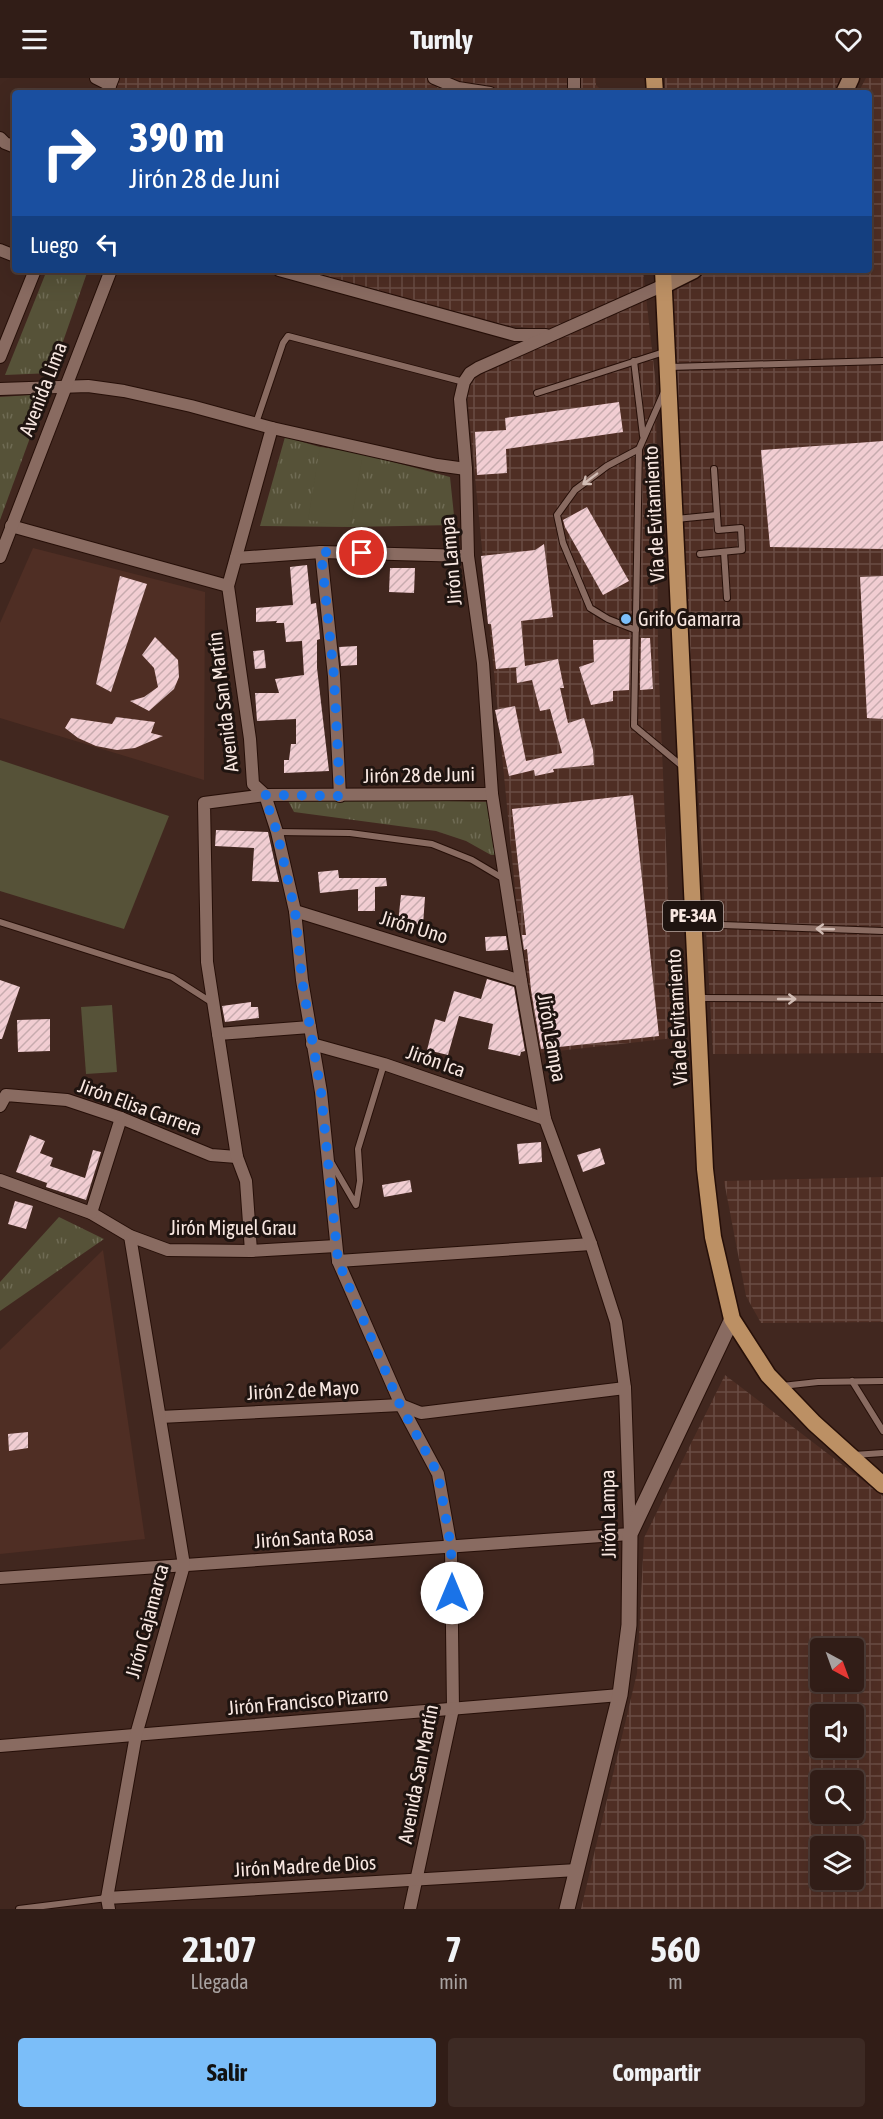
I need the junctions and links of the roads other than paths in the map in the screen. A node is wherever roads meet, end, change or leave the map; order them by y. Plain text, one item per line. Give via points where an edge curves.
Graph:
1 (96, 78) edge
2 (434, 78) edge
3 (110, 85) edge
4 (471, 90) edge
5 (34, 273) edge
6 (110, 273) edge
7 (290, 273) edge
8 (681, 273) edge
9 (664, 277) edge
10 (550, 335) junction
11 (0, 357) edge
12 (883, 361) edge
13 (634, 362) junction
14 (668, 366) junction
15 (464, 382) junction
16 (66, 386) junction
17 (0, 389) edge
18 (537, 393) dead end
19 (256, 423) junction
20 (272, 428) junction
21 (644, 437) junction
22 (639, 449) junction
23 (466, 469) junction
24 (714, 469) dead end
25 (717, 515) junction
26 (675, 519) junction
27 (11, 526) junction
28 (321, 552) junction
29 (724, 552) junction
30 (700, 554) dead end
31 (468, 556) junction
32 (0, 557) edge
33 (236, 558) junction
34 (228, 586) junction
35 (728, 598) dead end
36 (636, 630) junction
37 (687, 769) junction
38 (492, 794) junction
39 (264, 795) junction
40 (340, 796) junction
41 (277, 832) junction
42 (505, 880) junction
43 (295, 911) junction
44 (0, 922) edge
45 (694, 924) junction
46 (883, 931) edge
47 (521, 981) junction
48 (697, 998) junction
49 (883, 999) edge
50 (213, 1004) junction
51 (310, 1027) junction
52 (218, 1034) junction
53 (312, 1044) junction
54 (384, 1064) junction
55 (0, 1106) edge
56 (121, 1118) junction
57 (545, 1119) junction
58 (237, 1156) junction
59 (329, 1159) junction
60 (0, 1180) edge
61 (91, 1214) junction
62 (130, 1236) junction
63 (591, 1244) junction
64 (336, 1246) junction
65 (251, 1251) junction
66 (338, 1261) junction
67 (732, 1319) junction
68 (852, 1381) junction
69 (883, 1381) edge
70 (778, 1386) junction
71 (625, 1388) junction
72 (400, 1405) junction
73 (160, 1417) junction
74 (883, 1431) edge
75 (883, 1453) edge
76 (849, 1456) junction
77 (883, 1485) edge
78 (630, 1534) junction
79 (451, 1547) junction
80 (184, 1565) junction
81 (0, 1578) edge
82 (620, 1695) junction
83 (453, 1709) junction
84 (136, 1735) junction
85 (0, 1746) edge
86 (577, 1870) junction
87 (416, 1879) junction
88 (108, 1903) edge
89 (19, 1909) edge
90 (410, 1909) edge
91 (567, 1909) edge

1 - 3 street
2 - 4 street
5 - 11 street
6 - 16 street, Avenida Lima
7 - 10 street via 515,334
8 - 9 main road
9 - 10 street
9 - 14 highway, Vía de Evitamiento / PE-34A
10 - 15 street via 478,368
12 - 14 lane
13 - 14 lane
13 - 18 lane
13 - 21 lane
14 - 21 lane
14 - 26 highway, Vía de Evitamiento / PE-34A
15 - 19 lane via 288,336
15 - 23 street, Jirón Lampa via 460,399
16 - 17 street
16 - 19 street via 124,391
16 - 27 street, Avenida Lima
19 - 20 street
20 - 23 street
20 - 33 street, Avenida San Martín
21 - 22 lane
22 - 36 lane
22 -> 36 lane via 575,490 557,514 563,543 590,608 608,620
23 - 31 street, Jirón Lampa
24 - 25 lane
25 - 26 lane
25 - 29 lane via 718,530 741,528 742,550
26 - 37 highway, Vía de Evitamiento / PE-34A
27 - 32 street, Avenida Lima
27 - 34 street
28 - 31 street
28 - 33 street
28 - 40 street via 334,676
29 - 30 lane
29 - 35 lane
31 - 38 street, Jirón Lampa via 483,663
33 - 34 street, Avenida San Martín
34 - 39 street, Avenida San Martín via 253,784
36 - 37 lane via 634,726
37 - 45 highway, Vía de Evitamiento / PE-34A
38 - 40 street, Jirón 28 de Juni
38 - 42 street, Jirón Lampa
39 - 40 street, Jirón 28 de Juni
39 - 41 street, Avenida San Martín
39 - 50 street, Jirón 28 de Juni via 204,803 207,962
41 - 42 lane via 350,833 432,844 472,860
41 - 43 street, Avenida San Martín
42 - 47 street, Jirón Lampa
43 - 47 street, Jirón Uno
43 - 51 street, Avenida San Martín
44 - 50 lane via 172,977
46 -> 45 lane
45 - 48 highway, Vía de Evitamiento / PE-34A
47 - 57 street, Jirón Lampa
48 -> 49 lane
48 - 67 highway, Vía de Evitamiento / PE-34A via 705,1169 713,1237
50 - 52 street
51 - 52 street
51 - 53 street, Avenida San Martín
52 - 58 street
53 - 54 street, Jirón Ica
53 - 59 street, Avenida San Martín
54 - 57 street, Jirón Ica
54 - 59 lane via 358,1149 360,1181 356,1205
55 - 56 street, Jirón Elisa Carrera via 6,1095 67,1100
56 - 58 street, Jirón Elisa Carrera via 211,1155
56 - 61 street
57 - 63 street, Jirón Lampa
58 - 65 street via 246,1181
59 - 64 street, Avenida San Martín
60 - 61 street, Jirón Miguel Grau
61 - 62 street, Jirón Miguel Grau
62 - 65 street, Jirón Miguel Grau via 168,1250
62 - 73 street, Jirón Cajamarca
63 - 66 street
63 - 71 street, Jirón Lampa via 616,1322
64 - 65 street, Jirón Miguel Grau
64 - 66 street, Avenida San Martín
66 - 72 street, Avenida San Martín
67 - 70 highway, Vía de Evitamiento / PE-34A
67 - 78 street
68 - 69 lane
68 - 70 lane
68 - 74 lane
70 - 76 highway, Vía de Evitamiento / PE-34A
71 - 72 street, Jirón 2 de Mayo via 421,1413
71 - 78 street, Jirón Lampa
72 - 73 street, Jirón 2 de Mayo
72 - 79 street, Avenida San Martín via 438,1474
73 - 80 street, Jirón Cajamarca
75 - 76 lane
76 - 77 highway, Vía de Evitamiento / PE-34A
78 - 79 street, Jirón Santa Rosa
78 - 82 street, Jirón Lampa via 629,1625
79 - 80 street, Jirón Santa Rosa
79 - 83 street, Avenida San Martín
80 - 81 street, Jirón Santa Rosa
80 - 84 street, Jirón Cajamarca
82 - 83 street, Jirón Francisco Pizarro
82 - 86 street, Jirón Lampa
83 - 84 street, Jirón Francisco Pizarro
83 - 87 street, Avenida San Martín
84 - 85 street, Jirón Francisco Pizarro
84 - 88 street, Jirón Cajamarca
86 - 87 street, Jirón Madre de Dios
86 - 91 street, Jirón Lampa
87 - 88 street, Jirón Madre de Dios
87 - 90 street, Avenida San Martín
88 - 89 lane

